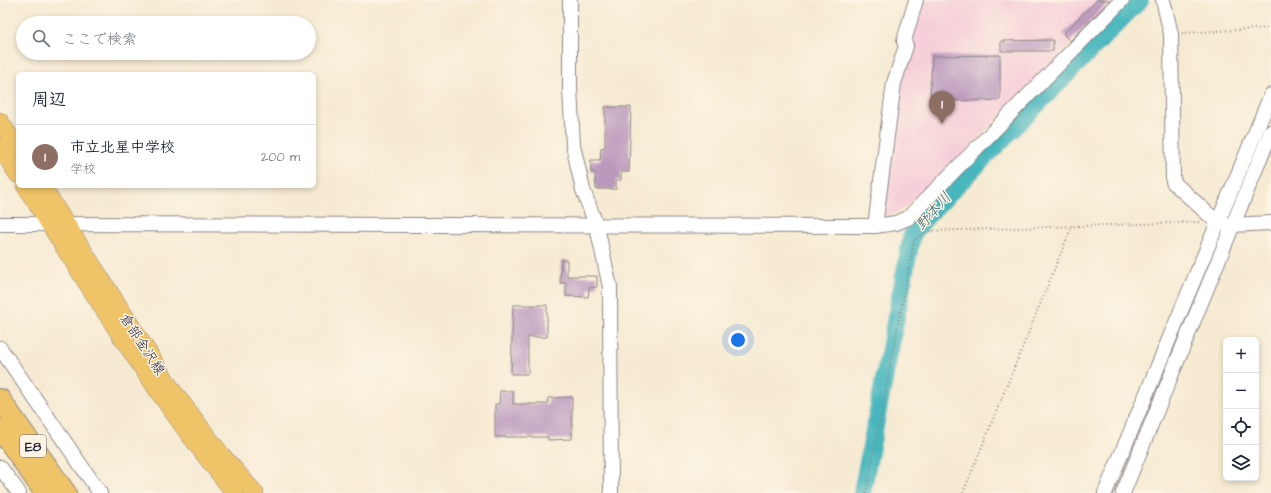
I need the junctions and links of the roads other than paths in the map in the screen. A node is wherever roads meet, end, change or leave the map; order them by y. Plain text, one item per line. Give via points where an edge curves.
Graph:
1 (570, 0) edge
2 (916, 0) edge
3 (1122, 0) edge
4 (1163, 0) edge
5 (1271, 95) edge
6 (0, 121) edge
7 (1271, 132) edge
8 (16, 146) edge
9 (0, 147) edge
10 (16, 172) edge
11 (27, 188) edge
12 (43, 188) edge
13 (1217, 222) junction
14 (1271, 223) edge
15 (0, 224) edge
16 (58, 225) junction
17 (1231, 225) junction
18 (875, 226) junction
19 (597, 227) junction
20 (0, 348) edge
21 (0, 399) edge
22 (0, 429) edge
23 (0, 467) edge
24 (19, 493) edge
25 (45, 493) edge
26 (66, 493) edge
27 (100, 493) edge
28 (235, 493) edge
29 (255, 493) edge
30 (611, 493) edge
31 (1105, 493) edge
32 (1123, 493) edge

1 - 19 street via 573,145 583,190
2 - 18 street via 904,41 906,46 894,83
3 - 18 street via 908,218 896,223
4 - 13 street via 1171,34 1173,182
5 - 13 street
6 - 8 main road
7 - 17 street
9 - 10 main road
11 - 16 main road, 倉部金沢線
12 - 16 main road, 倉部金沢線
13 - 17 street
13 - 31 street
14 - 17 street
15 - 16 street
16 - 19 street
16 - 28 main road, 倉部金沢線 via 170,408
16 - 29 main road, 倉部金沢線 via 173,391 220,453
17 - 32 street
18 - 19 street
19 - 30 street via 610,287
20 - 27 street
21 - 26 highway, E8
22 - 25 highway, E8
23 - 24 street

